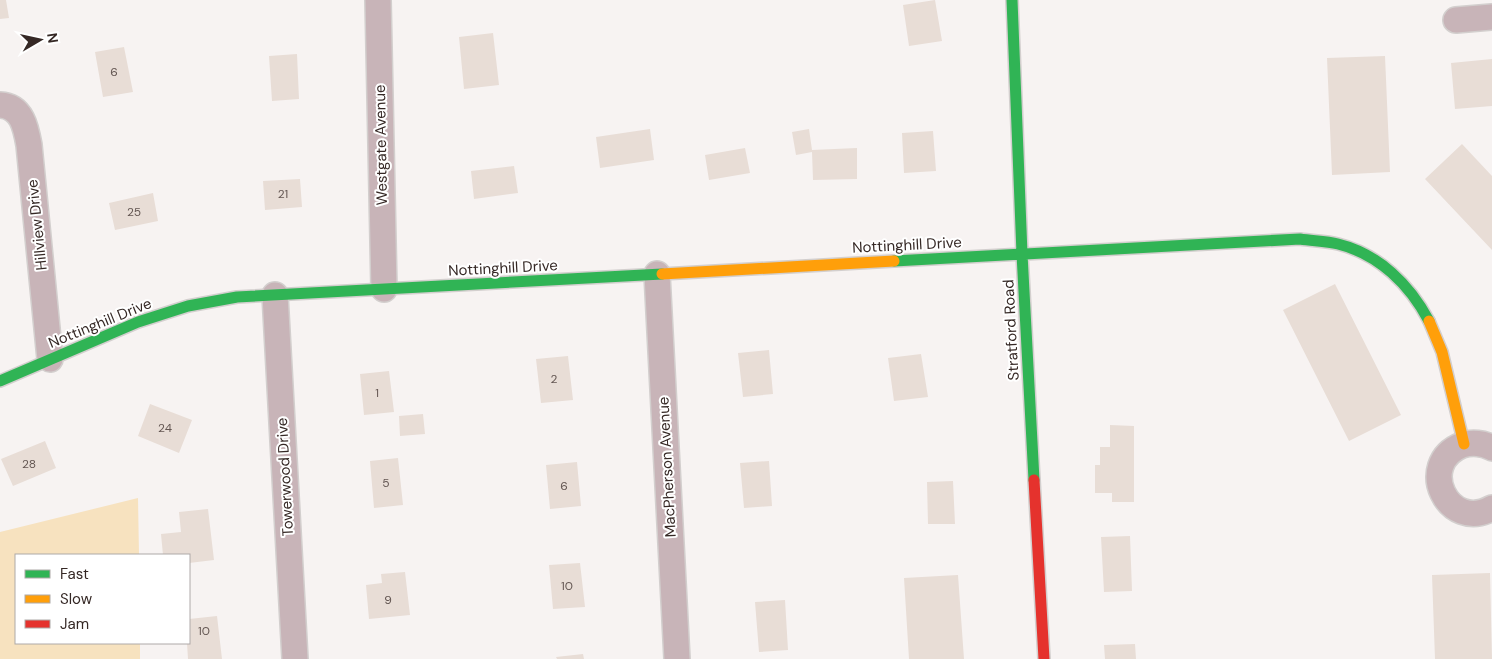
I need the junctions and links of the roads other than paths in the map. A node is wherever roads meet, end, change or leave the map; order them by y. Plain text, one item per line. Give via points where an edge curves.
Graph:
1 (378, 0) edge
2 (1012, 0) edge
3 (1492, 17) edge
4 (1456, 20) dead end
5 (0, 105) edge
6 (1022, 254) junction
7 (657, 274) junction
8 (384, 289) junction
9 (274, 295) junction
10 (50, 359) junction
11 (0, 381) edge
12 (1464, 444) junction
13 (1492, 448) edge
14 (1492, 508) edge
15 (295, 659) edge
16 (677, 659) edge
17 (1044, 659) edge

1 - 8 street, Westgate Avenue
2 - 6 street, Stratford Road
3 - 4 street
5 - 10 street, Hillview Drive via 15,110 25,124
6 - 7 street, Nottinghill Drive
6 - 12 street, Nottinghill Drive via 1300,239 1340,244 1379,260 1413,291 1437,331
6 - 17 street, Stratford Road
7 - 8 street, Nottinghill Drive
7 - 16 street, MacPherson Avenue
8 - 9 street, Nottinghill Drive
9 - 10 street, Nottinghill Drive via 237,297 188,306 138,322
9 - 15 street, Towerwood Drive
10 - 11 street, Nottinghill Drive
12 - 13 street via 1476,443
12 - 14 street via 1446,457 1439,478 1441,489 1446,499 1464,512 1475,514

